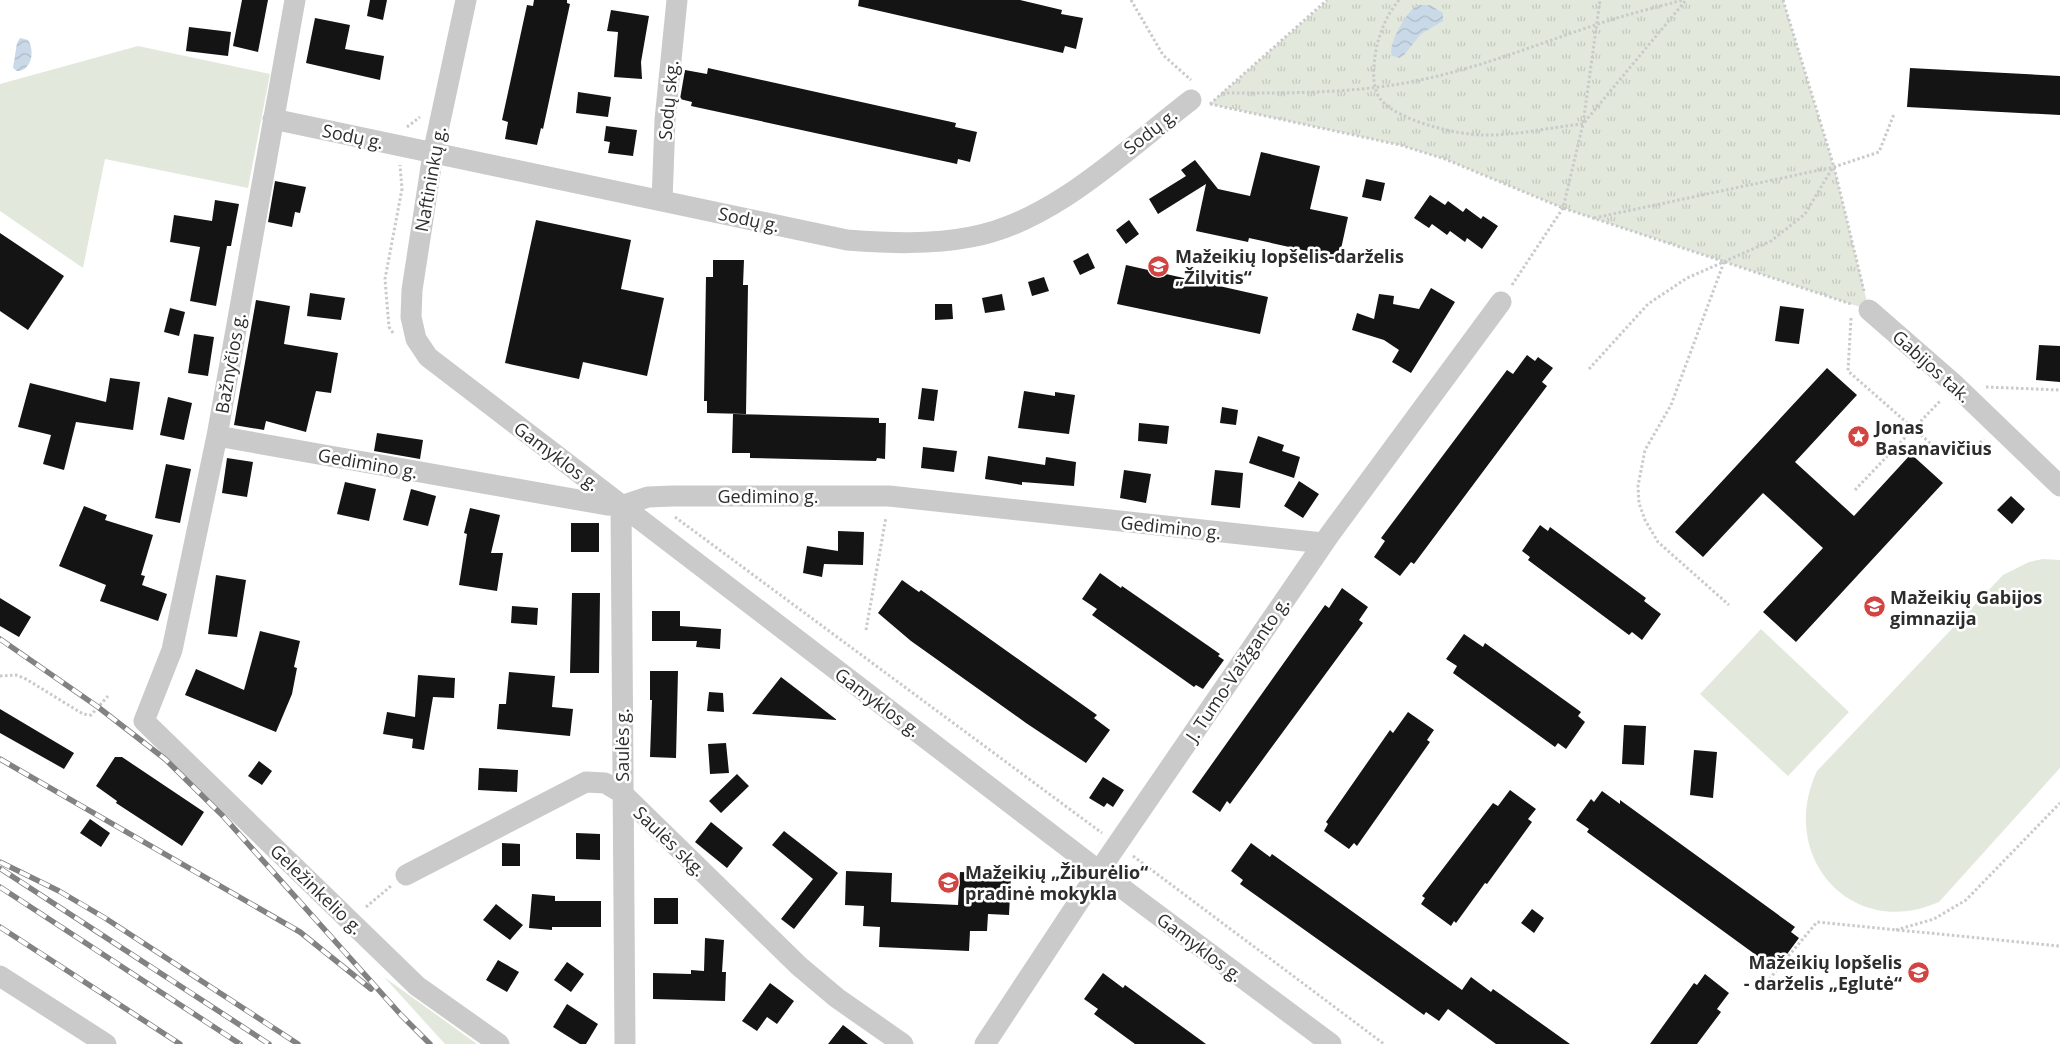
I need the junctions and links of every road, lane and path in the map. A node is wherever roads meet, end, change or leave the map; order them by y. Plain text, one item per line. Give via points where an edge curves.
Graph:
1 (295, 0) edge
2 (466, 0) edge
3 (677, 0) edge
4 (1131, 0) edge
5 (1328, 0) edge
6 (1399, 0) edge
7 (1600, 0) edge
8 (1684, 0) edge
9 (1783, 0) edge
10 (1598, 24) junction
11 (1375, 88) junction
12 (1222, 93) junction
13 (1200, 97) junction
14 (423, 114) dead end
15 (1894, 114) dead end
16 (273, 119) junction
17 (1583, 124) junction
18 (403, 147) junction
19 (433, 154) junction
20 (1834, 167) junction
21 (662, 201) junction
22 (1563, 208) junction
23 (1594, 218) junction
24 (1724, 262) junction
25 (1501, 302) joint
26 (1860, 307) junction
27 (394, 335) dead end
28 (428, 357) joint
29 (1590, 369) dead end
30 (1955, 386) junction
31 (2060, 390) edge
32 (1997, 426) junction
33 (1914, 428) junction
34 (217, 436) junction
35 (2060, 486) edge
36 (1855, 490) dead end
37 (889, 496) junction
38 (648, 497) junction
39 (621, 506) junction
40 (1323, 543) junction
41 (1729, 605) dead end
42 (866, 630) dead end
43 (0, 676) edge
44 (108, 696) dead end
45 (144, 721) joint
46 (622, 793) junction
47 (2060, 803) edge
48 (1118, 844) junction
49 (1098, 871) junction
50 (406, 875) dead end
51 (1894, 931) junction
52 (2060, 946) edge
53 (0, 976) edge
54 (1766, 983) dead end
55 (106, 1044) edge
56 (499, 1044) edge
57 (625, 1044) edge
58 (903, 1044) edge
59 (985, 1044) edge
60 (1331, 1044) edge
61 (1384, 1044) edge

1 - 16 street, Bažnyčios g.
2 - 19 street, Naftininkų g.
3 - 21 street, Sodų skg. via 665,120
4 - 13 path via 1163,55
5 - 12 path
6 - 11 path via 1375,49
7 - 10 path
8 - 10 path
8 - 17 path
9 - 20 path
10 - 11 path via 1476,66
10 - 17 path
11 - 12 path
11 - 17 path via 1388,107 1454,132 1484,135
12 - 13 path
13 - 21 street, Sodų g. via 1066,197 1036,215 972,237 888,243 847,240
13 - 22 path via 1445,158
14 - 18 path via 407,128
15 - 20 path via 1879,152
16 - 18 street, Sodų g.
16 - 34 street, Bažnyčios g.
17 - 22 path
18 - 19 street, Sodų g.
18 - 27 path via 399,169 402,189 384,280 389,328
19 - 21 street, Sodų g.
19 - 28 street, Naftininkų g. via 412,290 411,317 416,339
20 - 23 path
20 - 24 path via 1805,214 1771,241
20 - 26 path
22 - 23 path
22 - 25 path
23 - 24 path
24 - 26 path
24 - 29 path via 1687,278 1648,304
24 - 41 path via 1671,405 1645,450 1638,486 1645,520 1658,542
25 - 40 street, J. Tumo-Vaižganto g.
26 - 30 street, Gabijos tak.
26 - 33 path via 1848,371
28 - 39 street, Gamyklos g.
30 - 31 path
30 - 32 street, Gabijos tak.
30 - 33 path
32 - 33 path via 1969,453 1960,456 1938,450
32 - 35 street, Gabijos tak.
33 - 36 path
34 - 39 street, Gedimino g.
34 - 45 street, Bažnyčios g. via 172,650
37 - 38 street, Gedimino g.
37 - 40 street, Gedimino g.
37 - 42 path
38 - 39 street, Gedimino g.
38 - 48 path
39 - 46 street, Saulės g.
39 - 49 street, Gamyklos g.
40 - 48 street, J. Tumo-Vaižganto g.
43 - 44 path via 16,675 26,679 83,714 90,715
45 - 56 street, Geležinkelio g. via 417,986
46 - 50 street, Saulės skg. via 605,783 586,782
46 - 57 street, Saulės g.
46 - 58 street, Saulės skg. via 798,966
47 - 51 path via 1966,900 1934,919
48 - 49 street, J. Tumo-Vaižganto g.
48 - 61 path
49 - 59 street, J. Tumo-Vaižganto g.
49 - 60 street, Gamyklos g.
51 - 52 path
51 - 54 path via 1817,922
53 - 55 street

